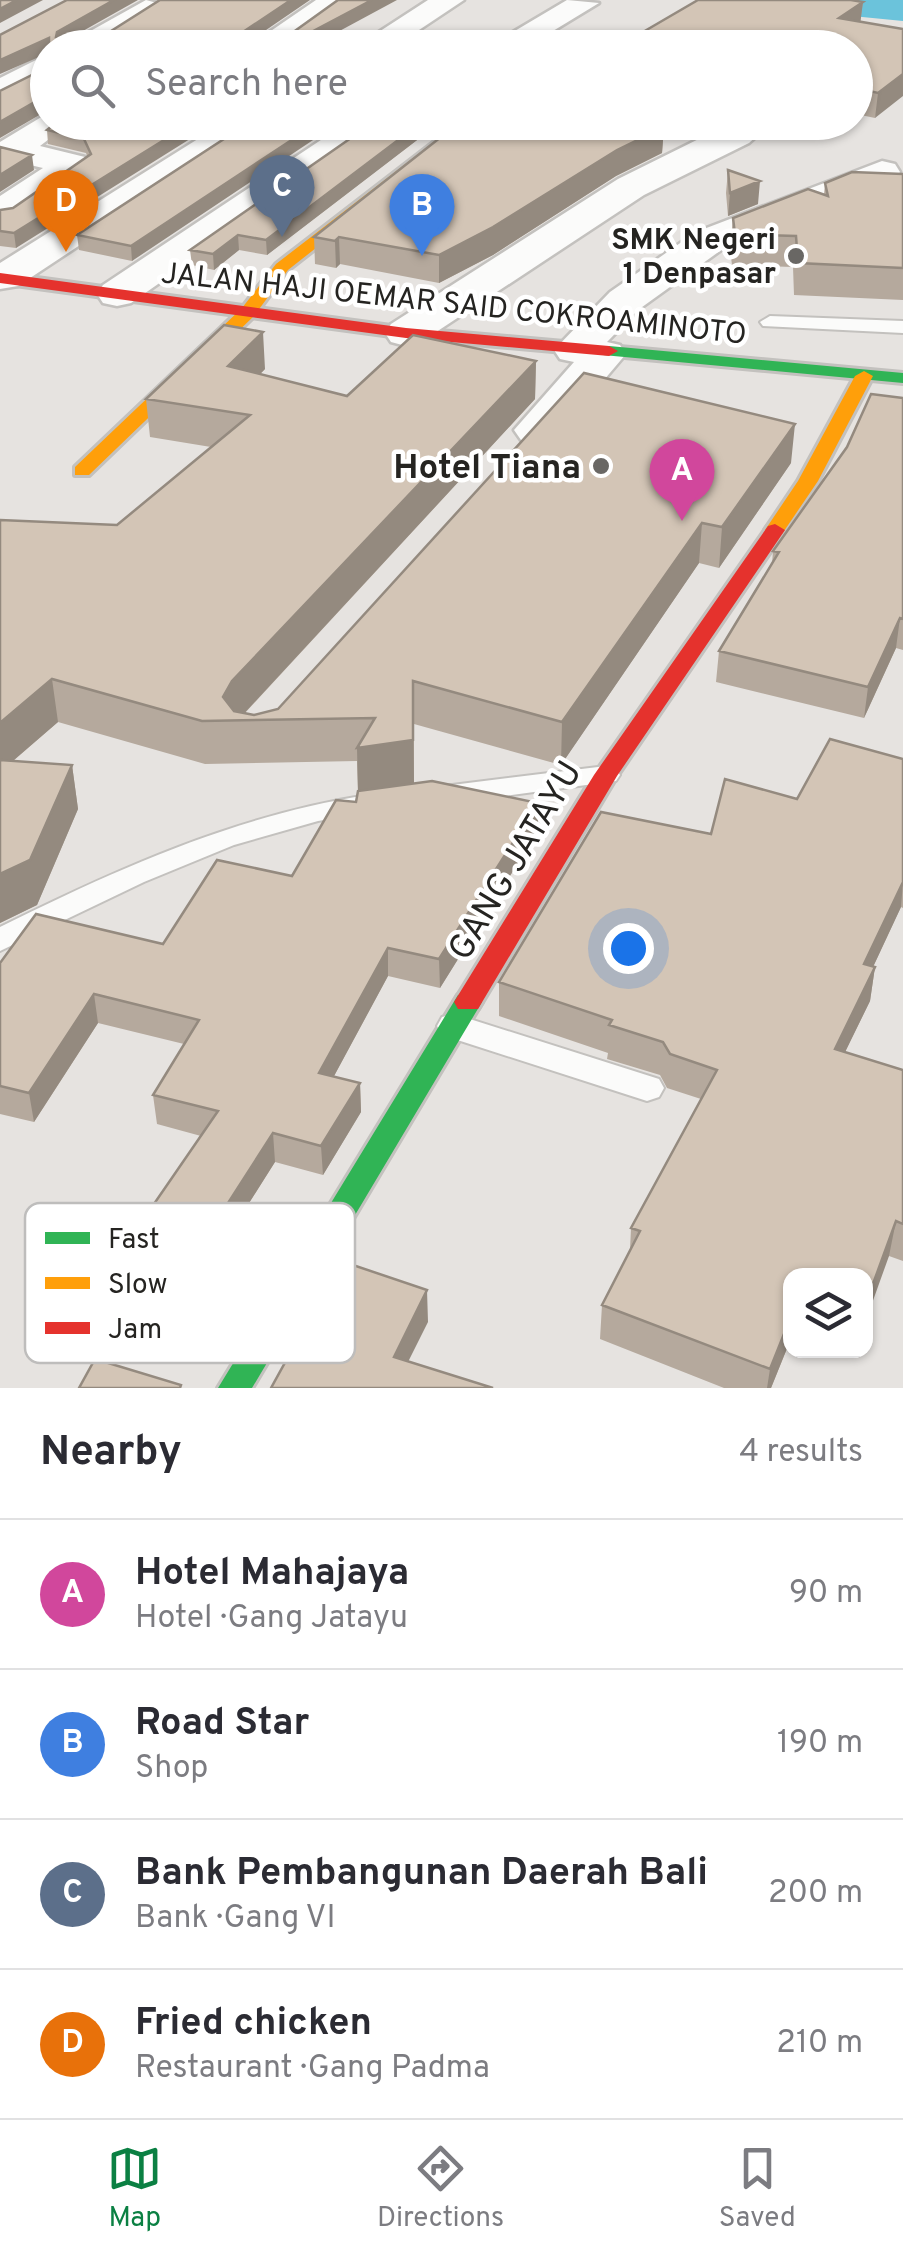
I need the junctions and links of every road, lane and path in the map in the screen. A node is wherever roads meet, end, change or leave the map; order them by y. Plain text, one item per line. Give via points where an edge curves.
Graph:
1 (337, 0) edge
2 (449, 0) edge
3 (584, 3) dead end
4 (146, 9) edge
5 (108, 30) edge
6 (290, 30) edge
7 (399, 30) edge
8 (534, 30) edge
9 (30, 74) edge
10 (0, 92) edge
11 (0, 110) edge
12 (30, 116) edge
13 (30, 136) edge
14 (220, 140) edge
15 (345, 140) edge
16 (447, 140) edge
17 (729, 140) edge
18 (882, 172) edge
19 (0, 212) edge
20 (2, 278) edge
21 (118, 294) junction
22 (248, 312) junction
23 (770, 322) dead end
24 (903, 327) edge
25 (406, 333) junction
26 (590, 352) junction
27 (864, 376) junction
28 (903, 378) edge
29 (509, 461) edge
30 (82, 470) dead end
31 (606, 775) junction
32 (0, 940) edge
33 (454, 1026) junction
34 (647, 1088) dead end
35 (346, 1203) edge
36 (249, 1363) edge
37 (234, 1388) edge

1 - 6 street
2 - 7 street
3 - 8 street
4 - 5 street
9 - 10 street
11 - 12 street
13 - 19 street via 12,150 72,165
14 - 20 street
15 - 21 street
16 - 22 main road via 282,267
17 - 25 street via 631,187
18 - 26 street via 710,240 624,300
20 - 21 main road, JALAN HAJI OEMAR SAID COKROAMINOTO
21 - 22 main road, JALAN HAJI OEMAR SAID COKROAMINOTO
22 - 25 main road, JALAN HAJI OEMAR SAID COKROAMINOTO
22 - 30 main road
23 - 24 lane
25 - 26 main road, JALAN HAJI OEMAR SAID COKROAMINOTO
26 - 27 main road, JALAN HAJI OEMAR SAID COKROAMINOTO
26 - 29 street
27 - 28 main road, JALAN HAJI OEMAR SAID COKROAMINOTO
27 - 31 main road, GANG JATAYU via 808,481
31 - 32 lane via 349,806 271,824 177,853
31 - 33 main road, GANG JATAYU
33 - 34 lane
33 - 35 main road, GANG JATAYU
36 - 37 main road, GANG JATAYU

